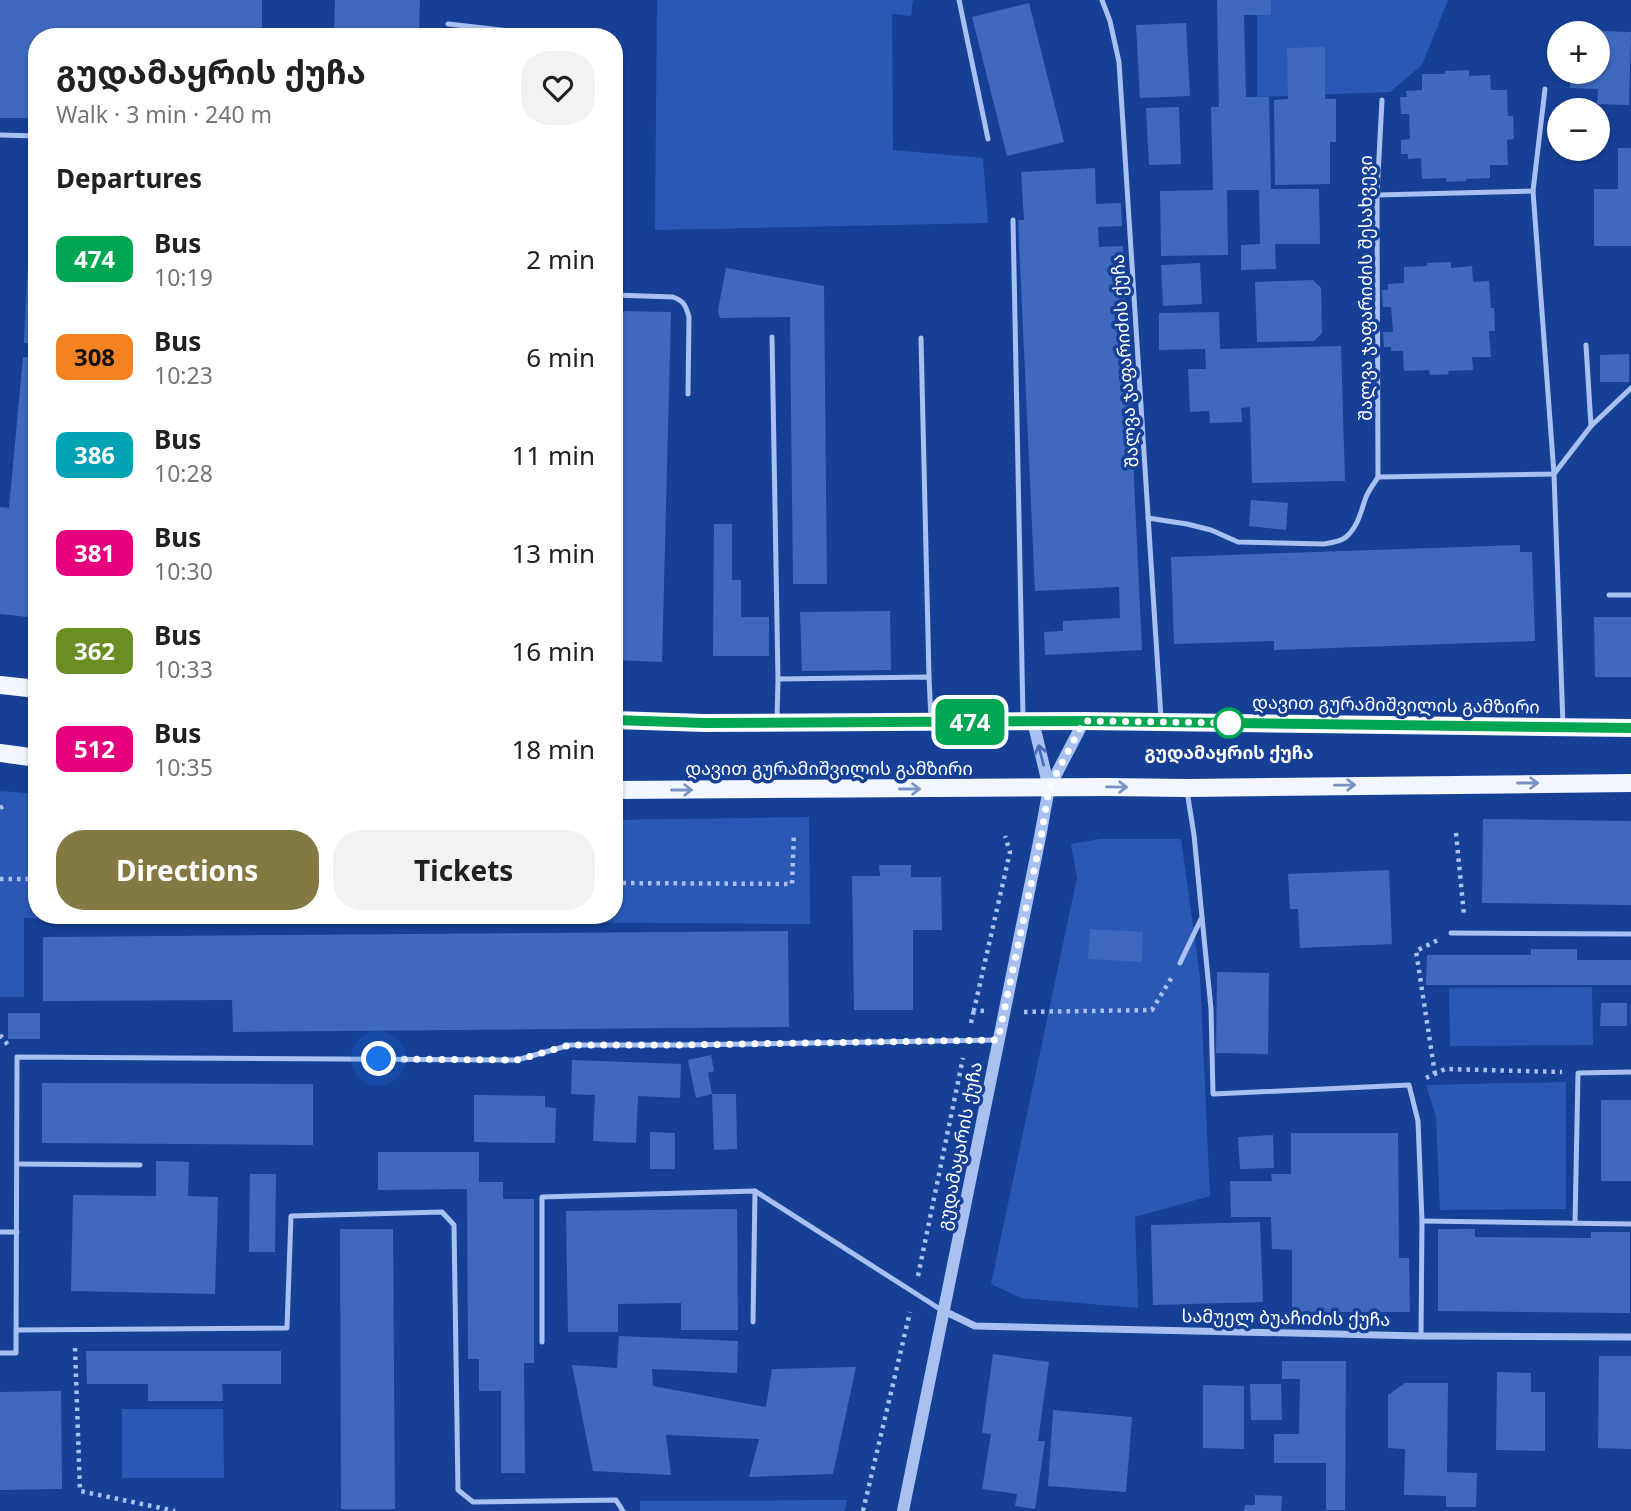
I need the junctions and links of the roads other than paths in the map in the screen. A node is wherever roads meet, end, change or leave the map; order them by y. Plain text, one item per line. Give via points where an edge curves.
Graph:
1 (959, 0) edge
2 (1102, 0) edge
3 (448, 24) dead end
4 (483, 28) edge
5 (1545, 89) dead end
6 (1382, 100) dead end
7 (0, 135) edge
8 (28, 136) edge
9 (988, 139) dead end
10 (1533, 191) junction
11 (1377, 195) junction
12 (1013, 220) dead end
13 (623, 295) edge
14 (772, 337) dead end
15 (921, 338) dead end
16 (1586, 345) dead end
17 (1631, 388) edge
18 (688, 394) dead end
19 (1591, 426) junction
20 (1554, 474) junction
21 (1378, 478) junction
22 (1148, 518) junction
23 (1609, 595) dead end
24 (1631, 595) edge
25 (929, 677) junction
26 (778, 679) junction
27 (0, 684) edge
28 (28, 688) edge
29 (623, 720) edge
30 (1028, 721) junction
31 (1084, 721) junction
32 (777, 722) junction
33 (931, 722) junction
34 (1161, 722) junction
35 (1563, 727) junction
36 (1631, 728) edge
37 (0, 753) edge
38 (28, 757) edge
39 (1631, 783) edge
40 (1049, 788) junction
41 (1187, 788) junction
42 (623, 790) edge
43 (1201, 919) junction
44 (1451, 933) road end
45 (1631, 934) edge
46 (1180, 963) road end
47 (998, 1040) junction
48 (1631, 1072) edge
49 (17, 1164) junction
50 (140, 1165) dead end
51 (755, 1191) junction
52 (1422, 1221) junction
53 (1574, 1223) junction
54 (1631, 1224) edge
55 (0, 1232) edge
56 (17, 1232) junction
57 (944, 1311) junction
58 (753, 1322) dead end
59 (16, 1330) junction
60 (1421, 1336) junction
61 (1631, 1337) edge
62 (542, 1342) dead end
63 (0, 1353) edge
64 (623, 1511) edge
65 (903, 1511) edge

1 - 9 lane
2 - 22 lane, შალვა ჯაფარიძის ქუჩა via 1119,62
3 - 4 lane
5 - 10 lane
6 - 11 lane, შალვა ჯაფარიძის შესახვევი
7 - 8 lane
10 - 11 lane
10 - 20 lane
11 - 21 lane, შალვა ჯაფარიძის შესახვევი
12 - 30 lane
13 - 18 lane via 682,300 688,317
14 - 26 lane
15 - 25 lane
16 - 19 lane
17 - 19 lane
19 - 20 lane
20 - 21 lane
20 - 35 lane
21 - 22 lane via 1354,527 1336,542 1238,542 1211,530
22 - 34 lane, შალვა ჯაფარიძის ქუჩა
23 - 24 lane
25 - 26 lane
25 - 33 lane
26 - 32 lane
27 - 28 main road
29 - 32 main road, დავით გურამიშვილის გამზირი
30 - 31 main road, დავით გურამიშვილის გამზირი
30 - 33 main road, დავით გურამიშვილის გამზირი
40 -> 30 street
31 - 34 main road, დავით გურამიშვილის გამზირი
31 - 40 street
32 - 33 main road, დავით გურამიშვილის გამზირი
34 - 35 main road, დავით გურამიშვილის გამზირი
35 - 36 main road, დავით გურამიშვილის გამზირი
37 - 38 main road
41 -> 39 main road, დავით გურამიშვილის გამზირი
40 -> 41 main road, დავით გურამიშვილის გამზირი
42 -> 40 main road, დავით გურამიშვილის გამზირი
40 - 47 street, გუდამაყარის ქუჩა
41 - 43 lane
43 - 46 lane
43 - 52 lane via 1211,1009 1213,1094 1409,1085 1418,1121
44 - 45 lane
47 - 49 lane via 570,1045 517,1060 17,1057
47 - 57 street, გუდამაყარის ქუჩა
48 - 53 lane via 1578,1073
49 - 50 lane
49 - 56 lane
51 - 57 lane
51 - 58 lane
51 - 62 lane via 542,1197
52 - 53 lane
52 - 60 lane
53 - 54 lane
55 - 56 lane
56 - 59 lane
57 - 60 street, სამუელ ბუაჩიძის ქუჩა via 975,1326
57 - 65 street, გუდამაყარის ქუჩა
59 - 63 lane via 16,1353
59 - 64 lane via 287,1328 291,1216 442,1212 454,1225 458,1490 473,1502 616,1500
60 - 61 street, სამუელ ბუაჩიძის ქუჩა

